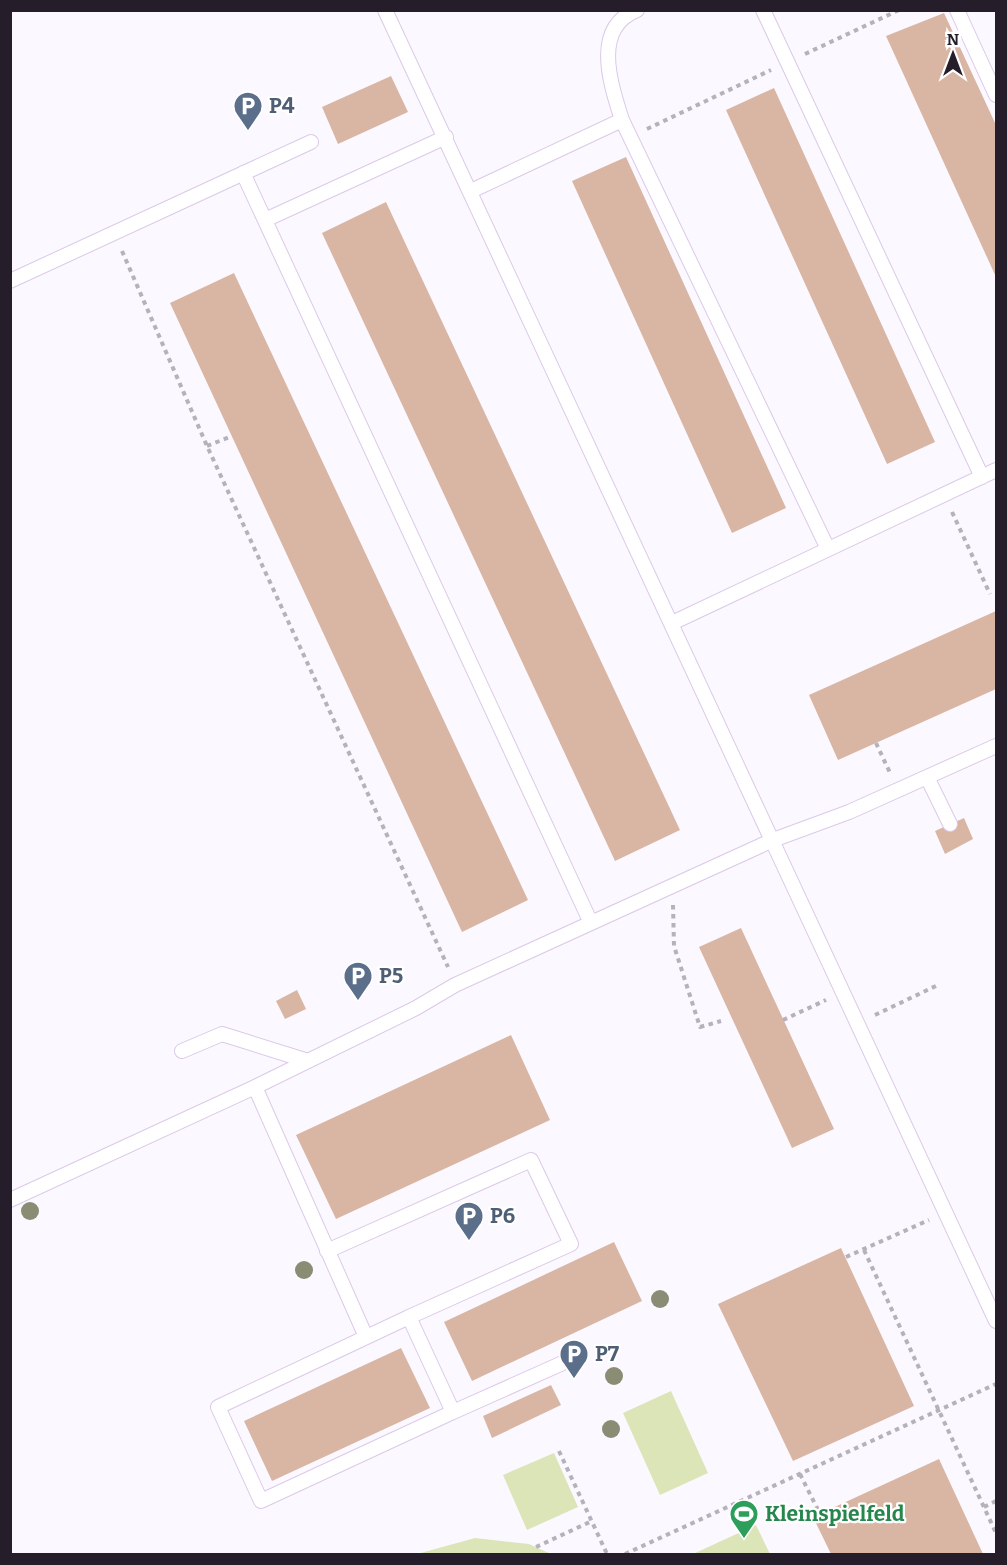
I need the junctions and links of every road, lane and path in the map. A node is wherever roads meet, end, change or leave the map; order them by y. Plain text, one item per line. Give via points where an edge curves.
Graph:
1 (386, 10) edge
2 (637, 10) edge
3 (763, 10) edge
4 (899, 10) edge
5 (957, 10) edge
6 (787, 62) junction
7 (996, 95) edge
8 (622, 120) junction
9 (446, 137) junction
10 (630, 137) junction
11 (311, 142) dead end
12 (243, 173) junction
13 (471, 190) junction
14 (265, 220) junction
15 (114, 233) junction
16 (10, 281) edge
17 (232, 436) dead end
18 (207, 446) junction
19 (996, 470) edge
20 (982, 477) junction
21 (944, 495) junction
22 (828, 549) junction
23 (990, 594) dead end
24 (672, 623) junction
25 (876, 743) dead end
26 (996, 749) edge
27 (927, 777) junction
28 (898, 790) junction
29 (950, 824) dead end
30 (773, 840) junction
31 (672, 886) junction
32 (591, 923) junction
33 (940, 984) dead end
34 (455, 985) junction
35 (843, 992) junction
36 (783, 1020) dead end
37 (721, 1021) dead end
38 (858, 1023) junction
39 (182, 1051) dead end
40 (308, 1061) junction
41 (255, 1087) junction
42 (10, 1200) edge
43 (946, 1213) junction
44 (864, 1250) junction
45 (327, 1251) junction
46 (846, 1257) dead end
47 (993, 1303) edge
48 (409, 1317) junction
49 (996, 1321) edge
50 (366, 1336) junction
51 (565, 1362) dead end
52 (996, 1384) edge
53 (939, 1410) junction
54 (453, 1412) junction
55 (560, 1451) dead end
56 (800, 1474) junction
57 (996, 1501) edge
58 (984, 1507) junction
59 (820, 1514) dead end
60 (592, 1521) junction
61 (996, 1533) edge
62 (536, 1547) dead end
63 (607, 1554) edge
64 (625, 1554) edge

1 - 9 lane
2 - 8 lane via 610,34 611,84
3 - 6 lane
4 - 6 path
5 - 7 lane
6 - 10 path
6 - 20 lane
8 - 10 lane
8 - 13 lane
9 - 13 lane
9 - 14 lane
10 - 22 lane
11 - 12 lane
12 - 14 lane
12 - 15 lane
13 - 24 lane
14 - 32 lane
15 - 16 lane
15 - 18 path
17 - 18 path
18 - 34 path
19 - 20 lane
20 - 21 lane
21 - 22 lane
21 - 23 path
22 - 24 lane
24 - 30 lane
25 - 28 path
26 - 27 lane
27 - 28 lane
27 - 29 lane
28 - 30 lane
30 - 31 lane
30 - 35 lane
31 - 32 lane
31 - 37 path via 674,946 700,1027
32 - 34 lane
33 - 38 path
34 - 40 lane
35 - 36 path
35 - 38 lane
38 - 43 lane
39 - 40 lane via 222,1034
40 - 41 lane
41 - 42 lane
41 - 45 lane
43 - 44 path
43 - 47 lane
44 - 46 path
44 - 53 path
45 - 48 lane via 531,1160 571,1244
45 - 50 lane
47 - 49 lane
48 - 50 lane
48 - 54 lane
50 - 54 lane via 218,1407 261,1501
51 - 54 lane
52 - 53 path
53 - 56 path
53 - 58 path
55 - 60 path
56 - 59 path
56 - 64 path
57 - 58 path
58 - 61 path
60 - 62 path
60 - 63 path

